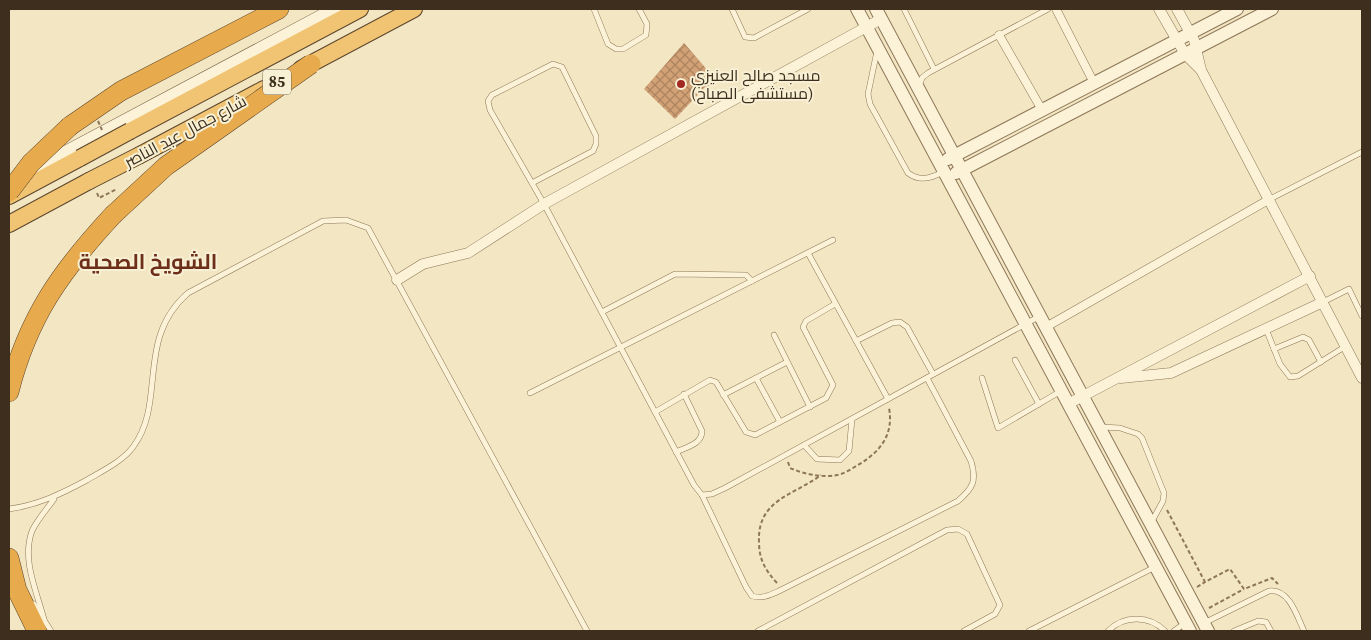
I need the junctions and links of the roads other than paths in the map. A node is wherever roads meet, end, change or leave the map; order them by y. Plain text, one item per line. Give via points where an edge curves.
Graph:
1 (279, 9) edge
2 (336, 9) edge
3 (360, 9) edge
4 (414, 9) edge
5 (424, 9) edge
6 (594, 9) edge
7 (639, 9) edge
8 (732, 9) edge
9 (808, 9) edge
10 (857, 9) edge
11 (904, 9) edge
12 (1048, 9) edge
13 (1056, 9) edge
14 (1159, 9) edge
15 (1176, 9) edge
16 (1237, 9) edge
17 (1272, 9) edge
18 (879, 14) edge
19 (867, 27) junction
20 (1190, 33) junction
21 (999, 35) junction
22 (1176, 40) junction
23 (877, 48) junction
24 (1196, 48) junction
25 (898, 50) junction
26 (1185, 54) junction
27 (884, 60) junction
28 (311, 64) junction
29 (934, 69) junction
30 (1201, 70) junction
31 (1094, 83) junction
32 (918, 89) junction
33 (1042, 110) junction
34 (1362, 152) edge
35 (954, 156) junction
36 (962, 170) junction
37 (944, 171) junction
38 (532, 183) junction
39 (9, 184) edge
40 (9, 194) edge
41 (1270, 198) junction
42 (544, 204) junction
43 (986, 216) junction
44 (9, 224) edge
45 (972, 224) junction
46 (9, 230) edge
47 (832, 240) dead end
48 (808, 253) junction
49 (1310, 276) junction
50 (397, 280) junction
51 (752, 281) junction
52 (1323, 302) junction
53 (836, 304) junction
54 (602, 312) junction
55 (1362, 316) edge
56 (1043, 322) junction
57 (1026, 324) junction
58 (1266, 329) junction
59 (774, 335) dead end
60 (856, 341) junction
61 (620, 346) junction
62 (1346, 346) junction
63 (1274, 350) junction
64 (1015, 360) dead end
65 (788, 362) junction
66 (1321, 362) junction
67 (1361, 373) edge
68 (933, 374) junction
69 (756, 378) junction
70 (927, 378) junction
71 (982, 378) dead end
72 (1116, 378) junction
73 (1062, 391) junction
74 (9, 392) edge
75 (530, 393) dead end
76 (684, 394) junction
77 (723, 395) junction
78 (1082, 396) junction
79 (888, 399) junction
80 (1040, 404) junction
81 (1068, 404) junction
82 (810, 407) junction
83 (655, 412) junction
84 (852, 419) junction
85 (780, 422) junction
86 (1099, 427) junction
87 (804, 445) junction
88 (676, 452) junction
89 (702, 495) junction
90 (54, 498) junction
91 (9, 509) edge
92 (1151, 524) junction
93 (9, 558) edge
94 (1155, 566) junction
95 (22, 582) dead end
96 (31, 599) dead end
97 (1205, 622) edge
98 (41, 627) edge
99 (1188, 627) edge
100 (51, 631) edge
101 (587, 631) edge
102 (758, 631) edge
103 (964, 631) edge
104 (1029, 631) edge
105 (1108, 631) edge
106 (1165, 631) edge
107 (1174, 631) edge
108 (1234, 631) edge
109 (1271, 631) edge
110 (1304, 631) edge

1 - 40 highway, bridge via 163,68 92,110 50,143
2 - 39 main road
3 - 40 highway, شارع جمال عبد الناصر / 85, bridge
4 - 28 highway, شارع جمال عبد الناصر / 85
5 - 46 main road
6 - 7 lane via 608,44 616,50 646,35 647,24
8 - 9 lane via 745,37 749,38
10 - 19 street
11 - 29 lane
12 - 21 lane
13 - 31 street
14 - 22 street
15 - 20 street
16 - 20 street
17 - 24 street
18 - 19 street
18 - 25 street
19 - 23 street
19 - 42 street
20 - 22 street
20 - 24 street
21 - 29 lane
21 - 33 street
22 - 26 street
22 - 31 street
23 - 27 street
23 - 37 lane via 868,94 871,108 908,173 924,179
24 - 26 street
24 - 30 street
25 - 27 street
25 - 32 street
26 - 30 street
26 - 36 street
27 - 37 street
28 - 44 highway, شارع جمال عبد الناصر / 85, bridge
28 - 74 highway, bridge via 166,166 88,241 41,307 21,351
29 - 32 lane via 922,78
30 - 41 street
31 - 33 street
32 - 35 street
33 - 35 street
34 - 41 lane
35 - 36 street
35 - 37 street
36 - 37 street
36 - 43 street
37 - 45 street
38 - 38 lane via 592,151 596,144 596,136 562,68 553,64 492,95 488,101
38 - 42 lane
41 - 49 street
41 - 56 street
42 - 50 street via 468,254 423,264
42 - 54 lane
43 - 45 street
43 - 56 street
45 - 57 street
47 - 48 lane
48 - 51 lane
48 - 53 lane
49 - 52 street
49 - 72 street
50 - 90 lane via 368,228 346,220 323,221 188,293 178,302 163,326 156,346 143,431 133,448
50 - 101 lane
51 - 54 lane via 746,275 675,274
51 - 61 lane
52 - 55 lane via 1348,289
52 - 58 street
52 - 62 street
53 - 60 lane
53 - 82 lane via 806,321 803,327 833,385 826,398
54 - 61 lane
56 - 57 lane
56 - 78 street
57 - 68 lane
57 - 73 street
58 - 63 lane
58 - 72 street via 1171,373
59 - 65 lane
60 - 68 lane via 900,322 907,327
60 - 79 lane
61 - 75 lane
61 - 83 lane
62 - 66 lane
62 - 67 street
63 - 66 lane via 1303,336 1309,340
63 - 66 lane via 1285,374 1290,377 1298,376
64 - 80 lane
65 - 69 lane
65 - 82 lane
68 - 70 lane
69 - 77 lane
69 - 85 lane
70 - 79 lane
70 - 89 lane via 971,461 972,489 958,501 764,597 752,596
71 - 80 lane via 998,428
72 - 78 street
73 - 80 lane
73 - 81 street
76 - 77 lane via 710,380 716,382
76 - 83 lane
76 - 88 lane via 702,437
77 - 85 lane via 737,421 750,435
78 - 81 street
78 - 86 street
79 - 84 lane
81 - 94 street
82 - 85 lane
83 - 88 lane
84 - 87 lane
84 - 87 lane via 849,451 840,460 818,459
86 - 92 street
86 - 92 lane via 1130,430 1142,438 1164,492
87 - 89 lane via 712,494
88 - 89 lane
90 - 91 lane
90 - 98 lane via 30,540 29,565
92 - 97 street
93 - 95 lane
93 - 98 highway via 17,590
94 - 99 street
94 - 104 lane
96 - 98 lane
97 - 110 lane via 1276,590 1286,596
98 - 100 lane
99 - 107 lane
102 - 103 lane via 947,530 958,529 967,534 1000,605 995,614
105 - 106 lane via 1122,621 1137,618 1152,621
108 - 109 lane via 1258,621 1266,622

